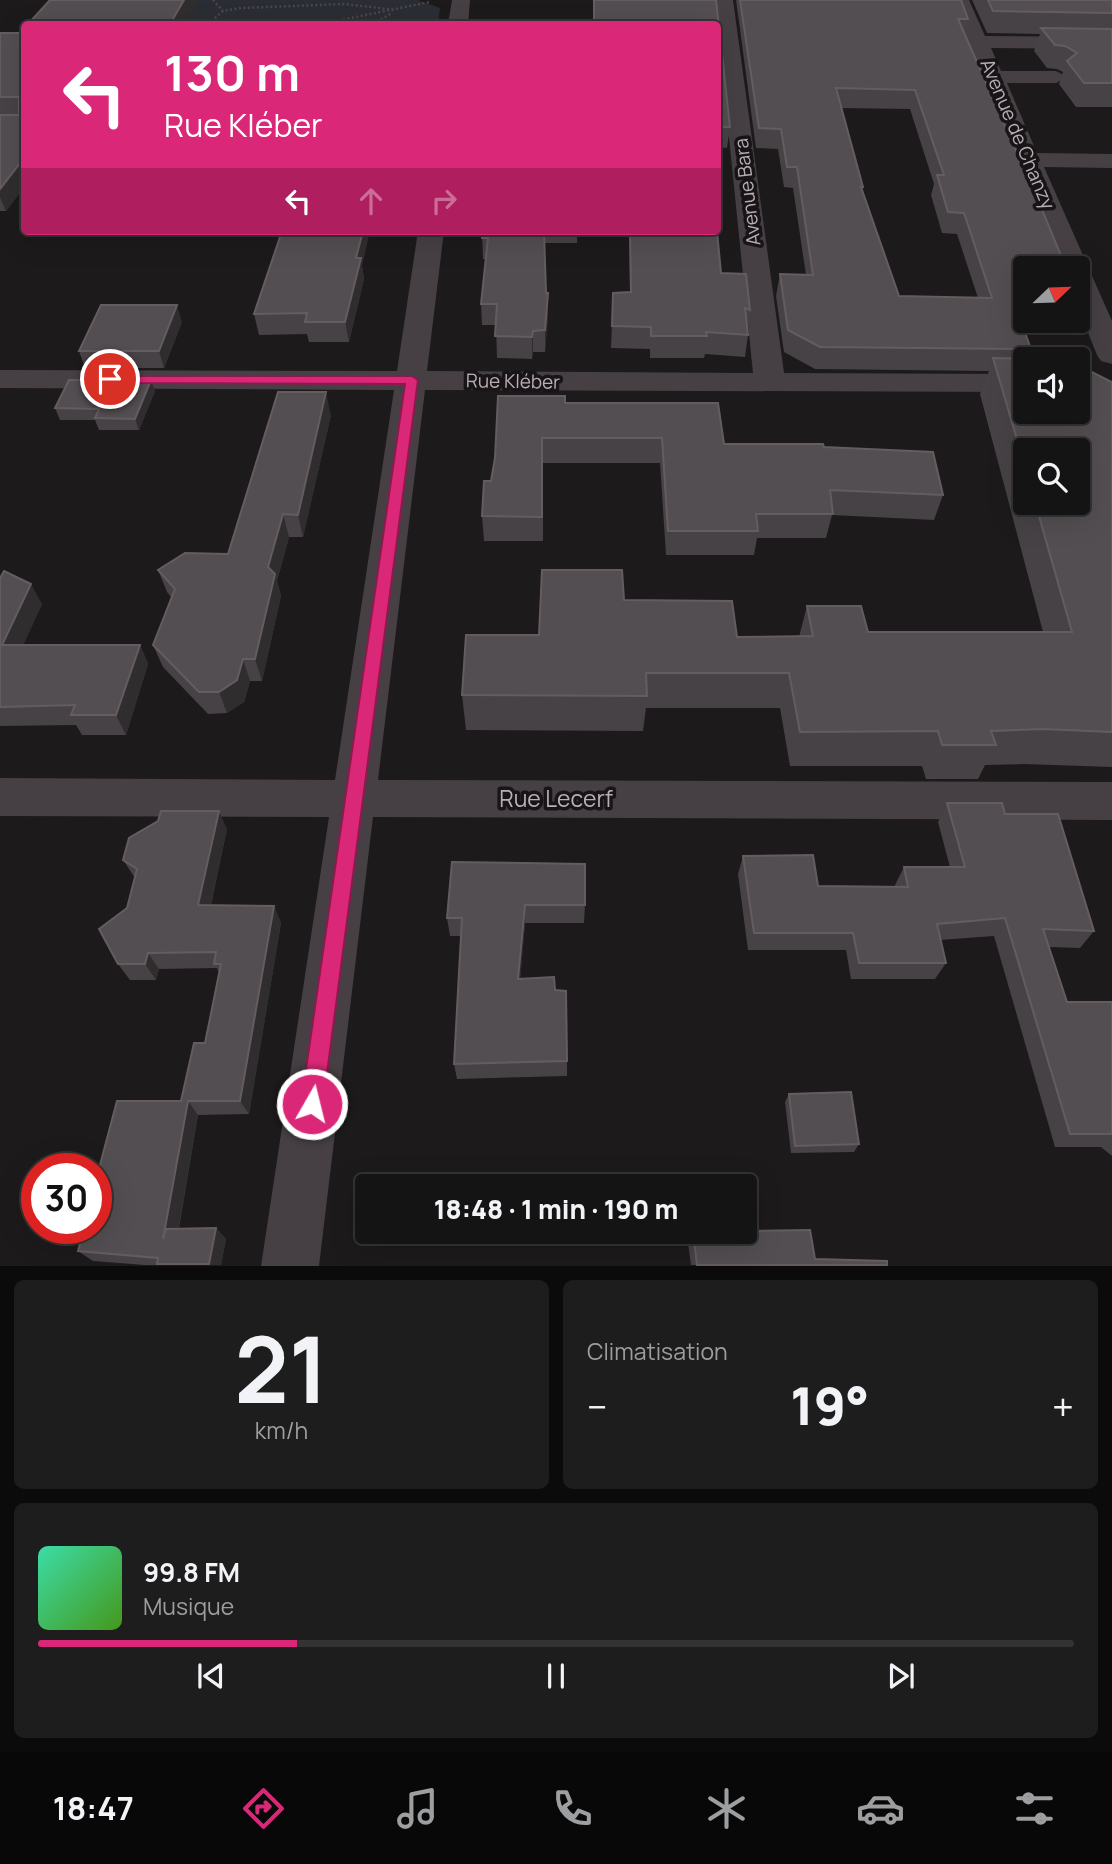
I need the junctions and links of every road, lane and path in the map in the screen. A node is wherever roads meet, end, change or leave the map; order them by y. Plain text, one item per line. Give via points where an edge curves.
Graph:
1 (213, 0) edge
2 (435, 0) edge
3 (452, 0) edge
4 (463, 0) edge
5 (724, 0) edge
6 (960, 0) edge
7 (396, 10) junction
8 (223, 11) junction
9 (211, 21) edge
10 (337, 21) edge
11 (378, 21) edge
12 (459, 21) edge
13 (979, 43) junction
14 (1112, 43) edge
15 (993, 73) junction
16 (1065, 73) edge
17 (1029, 160) junction
18 (1112, 161) edge
19 (430, 235) edge
20 (1071, 256) edge
21 (1090, 275) edge
22 (1111, 278) edge
23 (1090, 313) edge
24 (1108, 374) edge
25 (0, 379) edge
26 (412, 380) junction
27 (1013, 383) edge
28 (770, 384) junction
29 (0, 797) edge
30 (353, 798) junction
31 (1112, 801) edge
32 (290, 1265) edge

1 - 8 path
2 - 7 path
3 - 4 street
4 - 12 street
5 - 28 street, Avenue Bara
6 - 13 street, Avenue de Chanzy
7 - 8 path via 345,4
7 - 10 path
7 - 11 path
8 - 9 path
13 - 14 street
13 - 15 street, Avenue de Chanzy
15 - 16 street
15 - 17 street, Avenue de Chanzy
17 - 18 street
17 - 20 street, Avenue de Chanzy
19 - 26 street
21 - 22 street
23 - 24 street, Avenue de Chanzy
25 - 26 street, Rue Kléber
26 - 28 street, Rue Kléber
26 - 30 street
27 - 28 street, Rue Kléber
29 - 30 street, Rue Lecerf
30 - 31 street, Rue Lecerf
30 - 32 street

